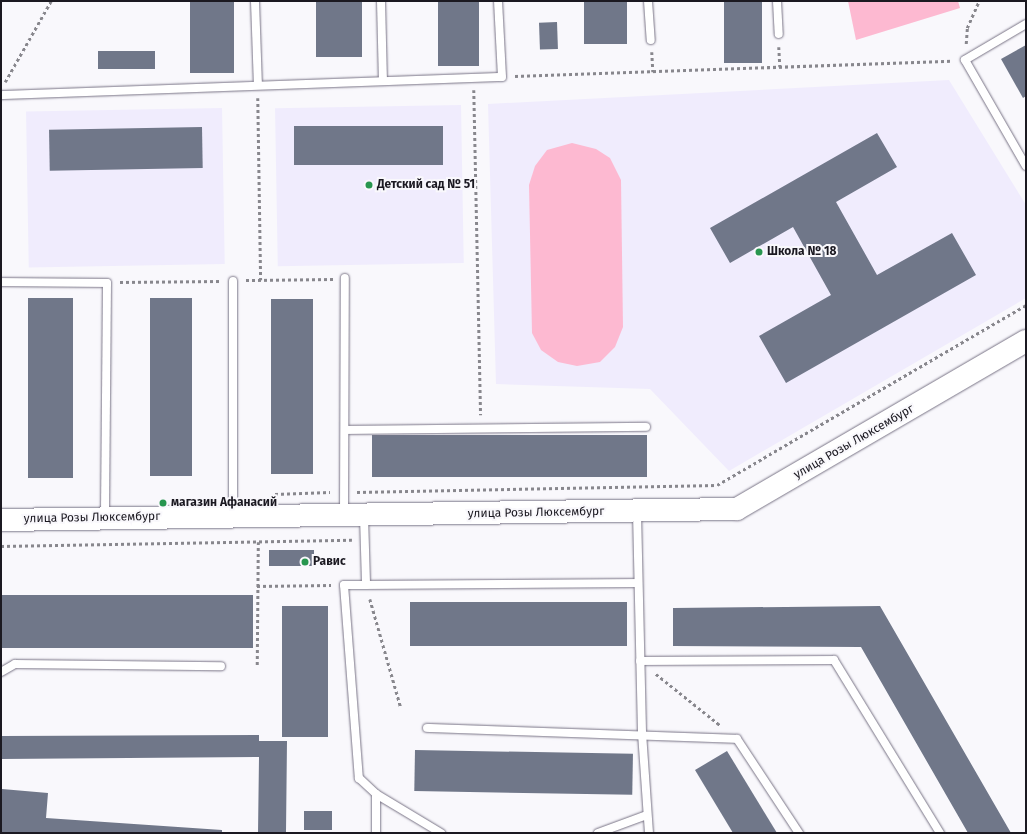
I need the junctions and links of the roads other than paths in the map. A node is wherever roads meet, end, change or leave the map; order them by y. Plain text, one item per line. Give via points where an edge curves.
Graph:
1 (255, 1) edge
2 (381, 1) edge
3 (498, 1) edge
4 (648, 1) edge
5 (777, 1) edge
6 (1026, 24) edge
7 (779, 34) road end
8 (651, 40) road end
9 (383, 81) junction
10 (258, 85) junction
11 (1, 94) edge
12 (1026, 166) edge
13 (345, 278) dead end
14 (233, 280) dead end
15 (1, 282) edge
16 (1026, 341) edge
17 (646, 427) dead end
18 (346, 430) junction
19 (637, 512) junction
20 (354, 515) junction
21 (233, 516) junction
22 (106, 518) junction
23 (1, 520) edge
24 (638, 583) junction
25 (366, 585) junction
26 (640, 661) junction
27 (221, 666) dead end
28 (1, 672) edge
29 (427, 728) dead end
30 (642, 733) junction
31 (376, 794) junction
32 (647, 815) junction
33 (376, 833) edge
34 (442, 833) edge
35 (598, 833) edge
36 (649, 833) edge
37 (799, 833) edge
38 (940, 833) edge

1 - 10 lane
2 - 9 lane
3 - 9 lane via 502,77
4 - 8 lane
5 - 7 lane
6 - 12 lane via 964,60
9 - 10 lane
10 - 11 lane
13 - 18 lane
14 - 21 lane
15 - 22 lane via 107,283
16 - 19 street, улица Розы Люксембург via 746,506 719,511
17 - 18 lane
18 - 20 lane
19 - 20 street, улица Розы Люксембург
19 - 24 lane
20 - 21 street, улица Розы Люксембург
20 - 25 lane via 365,540
21 - 22 street, улица Розы Люксембург
22 - 23 street, улица Розы Люксембург
24 - 25 lane
24 - 26 lane
25 - 31 lane via 344,585 359,778
26 - 30 lane
26 - 38 lane via 834,660
27 - 28 lane via 15,664
29 - 30 lane
30 - 32 lane
30 - 37 lane via 737,739
31 - 33 lane
31 - 34 lane
32 - 35 lane
32 - 36 lane

